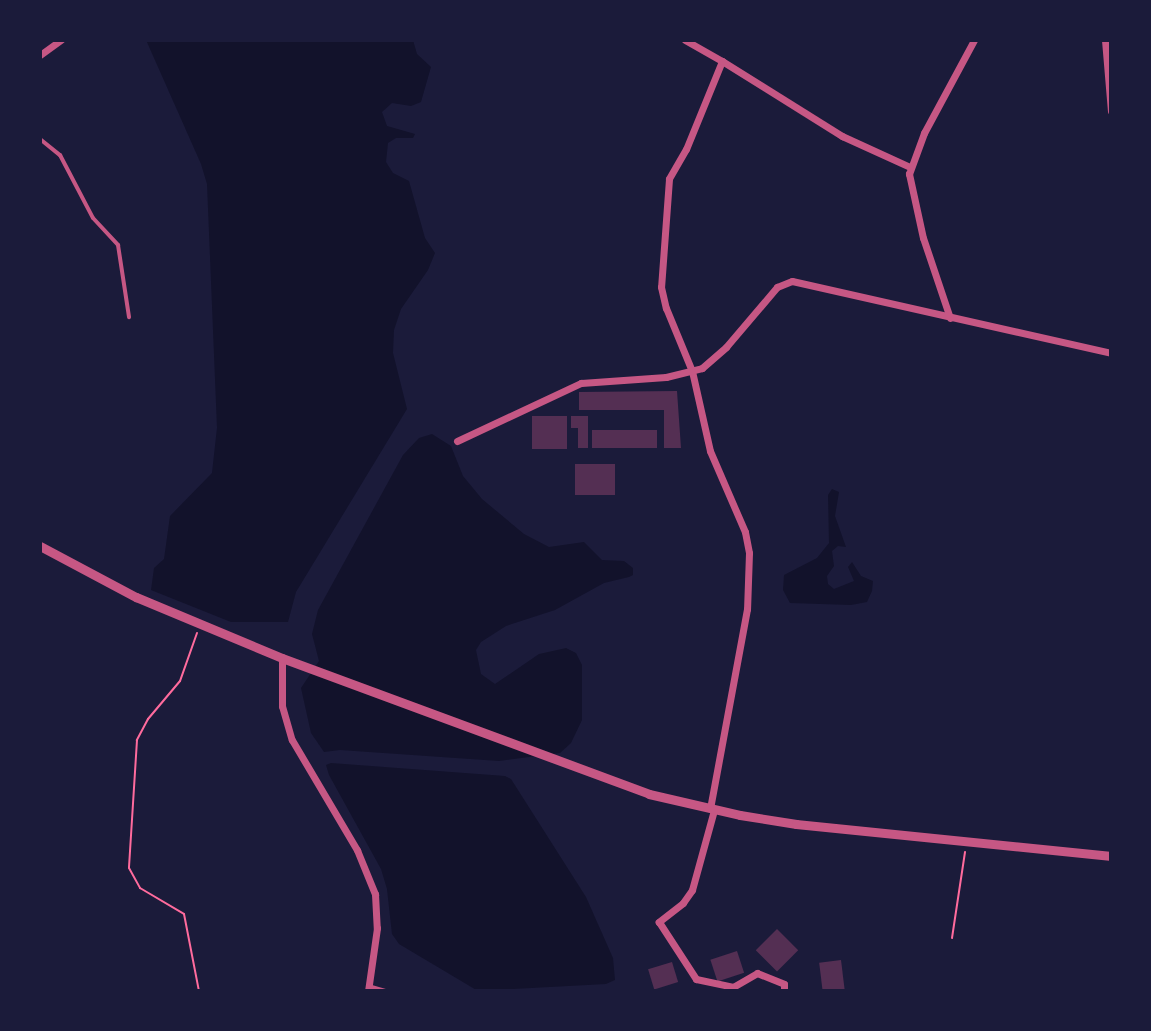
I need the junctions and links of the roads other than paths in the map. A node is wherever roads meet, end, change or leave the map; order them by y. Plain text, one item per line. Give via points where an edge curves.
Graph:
1 (61, 40) edge
2 (685, 40) edge
3 (974, 40) edge
4 (1105, 40) edge
5 (40, 55) edge
6 (722, 61) junction
7 (1111, 111) edge
8 (40, 139) edge
9 (910, 167) junction
10 (129, 317) dead end
11 (950, 318) junction
12 (1111, 353) edge
13 (692, 371) junction
14 (457, 441) dead end
15 (40, 546) edge
16 (282, 658) junction
17 (712, 810) junction
18 (1111, 856) edge
19 (368, 988) edge
20 (732, 989) edge
21 (385, 991) edge
22 (784, 991) edge

1 - 5 street
2 - 6 street
3 - 9 street
4 - 7 street
6 - 9 street via 842,136
6 - 13 street via 669,179 663,298
8 - 10 lane via 60,155 93,218 118,245
9 - 11 street via 923,238
11 - 12 street
11 - 13 street via 788,282 777,287 713,360
13 - 14 street via 576,385
13 - 17 street via 710,451 749,553 747,609
15 - 16 street via 93,577
16 - 17 street via 649,794
16 - 19 street via 282,706 292,740 357,850 375,894 377,928
17 - 18 street via 796,824
17 - 20 street via 692,890 659,922 696,979
19 - 21 lane
20 - 22 street via 757,973 784,984

